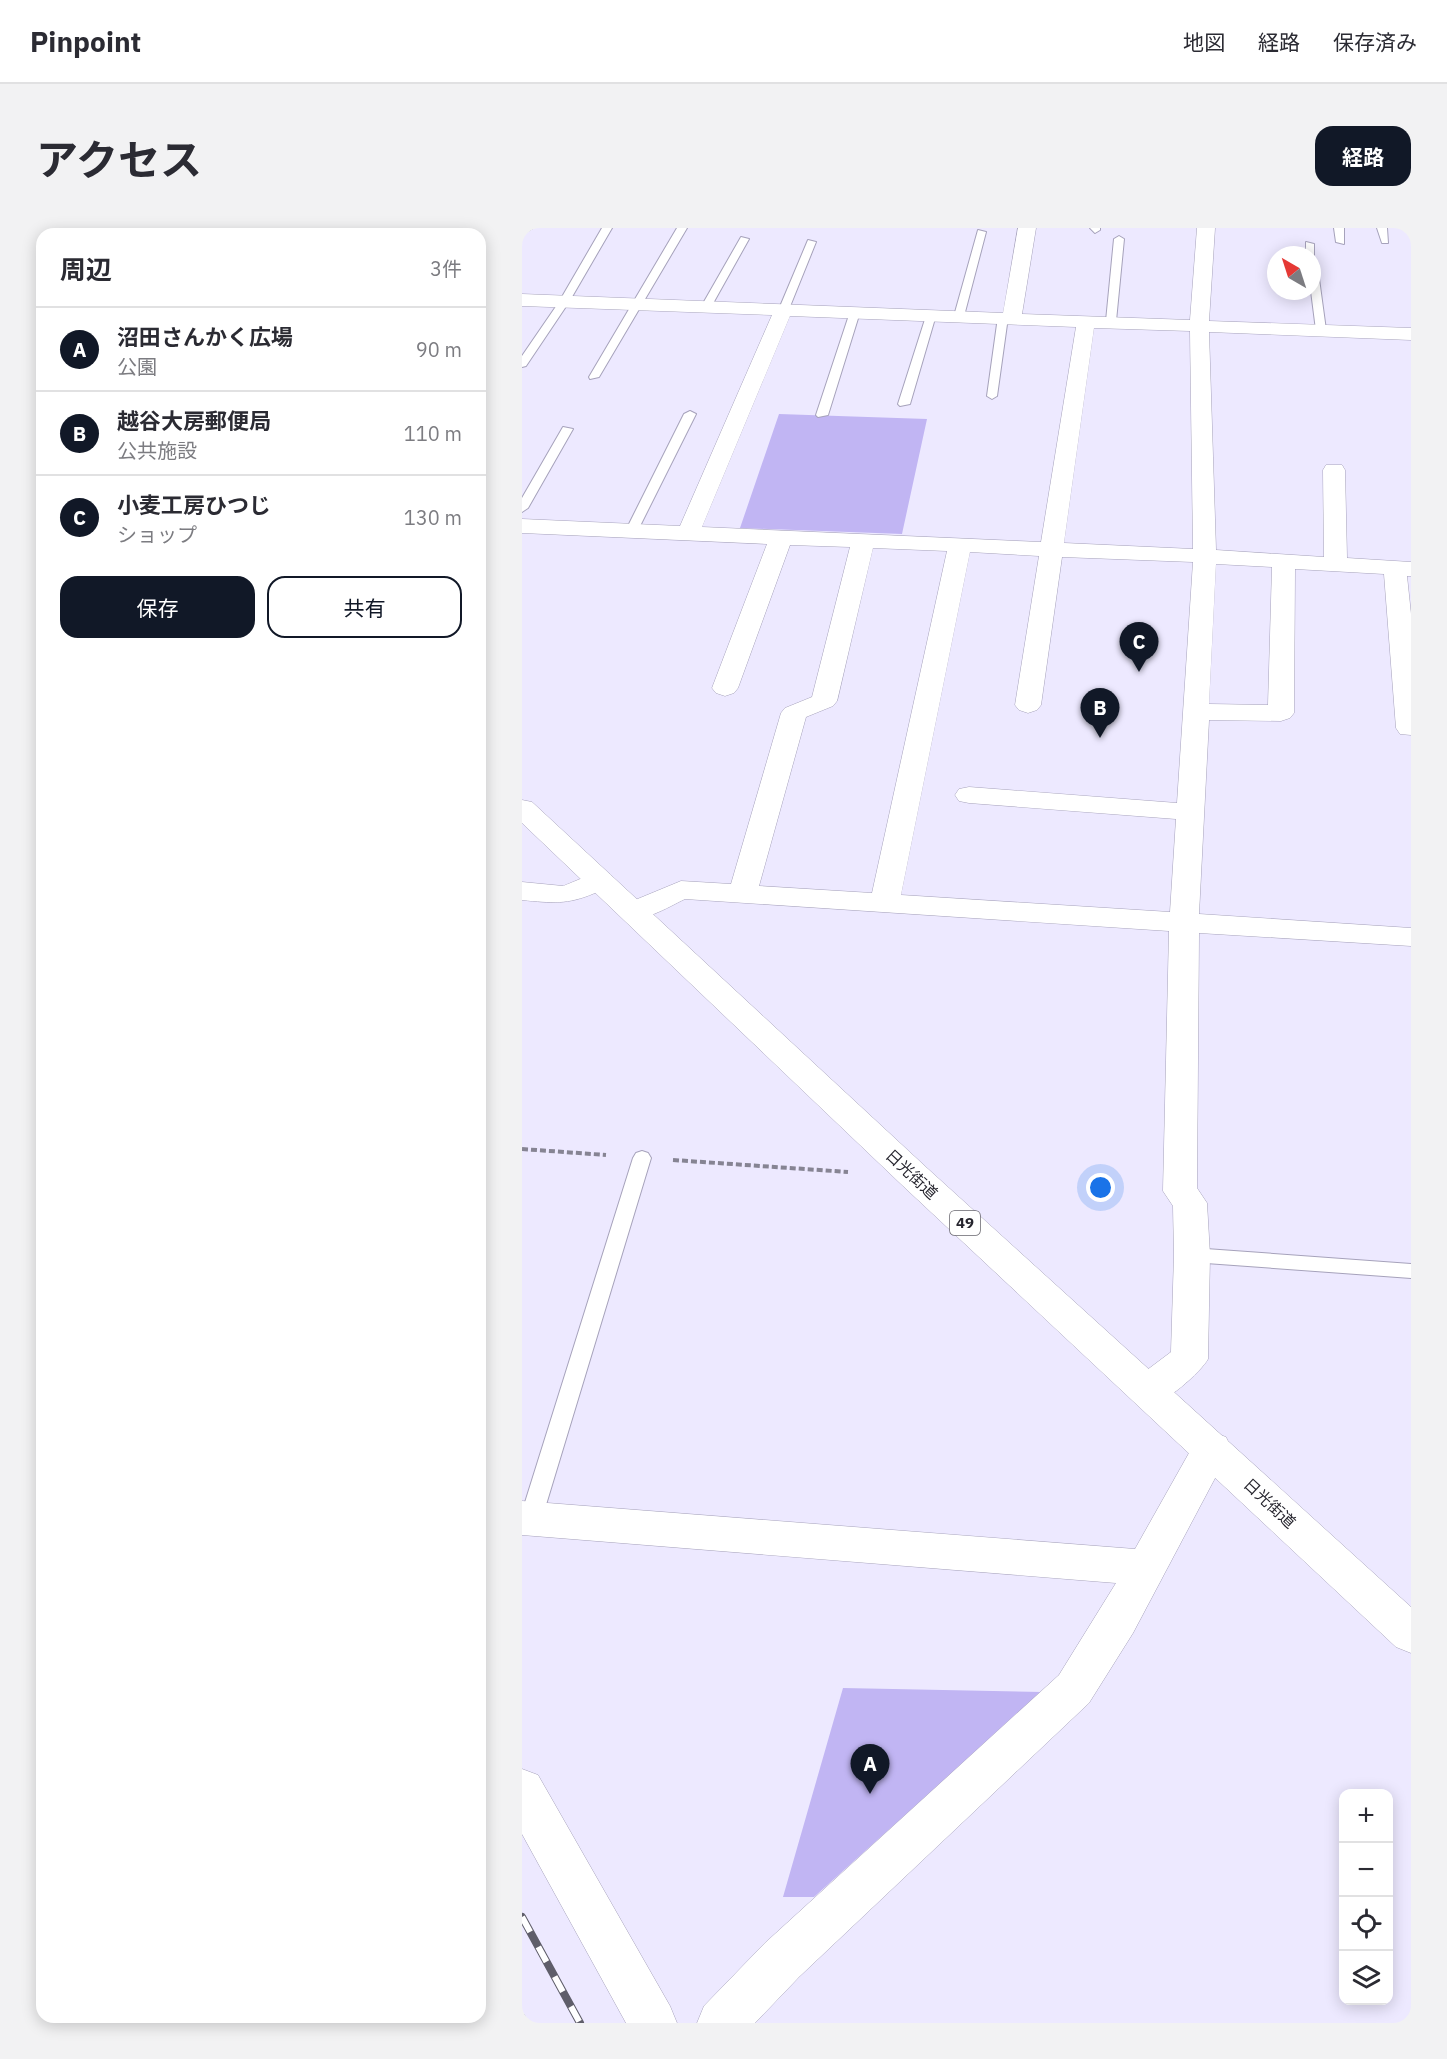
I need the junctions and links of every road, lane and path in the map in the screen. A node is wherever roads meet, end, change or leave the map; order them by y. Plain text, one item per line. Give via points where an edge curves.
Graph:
1 (607, 228) edge
2 (682, 228) edge
3 (1027, 228) edge
4 (1206, 228) edge
5 (1339, 228) edge
6 (1382, 228) edge
7 (981, 232) dead end
8 (744, 239) dead end
9 (1119, 239) dead end
10 (1385, 241) dead end
11 (810, 242) dead end
12 (1341, 242) dead end
13 (522, 300) edge
14 (1317, 300) edge
15 (564, 302) junction
16 (636, 304) junction
17 (706, 307) junction
18 (784, 309) junction
19 (855, 312) junction
20 (931, 315) junction
21 (959, 316) junction
22 (1007, 317) junction
23 (1086, 320) junction
24 (1111, 321) junction
25 (1199, 324) junction
26 (1321, 330) junction
27 (1411, 334) edge
28 (522, 364) edge
29 (594, 377) dead end
30 (992, 396) dead end
31 (904, 404) dead end
32 (690, 414) dead end
33 (822, 415) dead end
34 (567, 429) dead end
35 (1334, 470) dead end
36 (522, 508) edge
37 (522, 526) edge
38 (631, 532) junction
39 (688, 534) junction
40 (781, 537) junction
41 (863, 542) junction
42 (960, 545) junction
43 (1050, 549) junction
44 (1205, 556) junction
45 (1284, 561) junction
46 (1336, 564) junction
47 (1403, 568) edge
48 (725, 688) dead end
49 (1028, 705) dead end
50 (1196, 712) junction
51 (1409, 728) dead end
52 (969, 795) dead end
53 (522, 808) edge
54 (1190, 812) junction
55 (600, 880) junction
56 (522, 891) edge
57 (742, 893) junction
58 (885, 902) junction
59 (633, 911) junction
60 (1184, 923) junction
61 (1411, 937) edge
62 (522, 1149) edge
63 (642, 1158) junction
64 (915, 1177) junction
65 (1192, 1255) junction
66 (1411, 1270) edge
67 (1148, 1390) junction
68 (1212, 1449) junction
69 (526, 1518) edge
70 (1147, 1568) junction
71 (1407, 1624) edge
72 (522, 1790) edge
73 (653, 2023) edge
74 (721, 2023) edge

1 - 15 lane
2 - 16 lane
3 - 22 street
4 - 25 street
5 - 12 lane
6 - 10 lane
7 - 21 lane
8 - 17 lane
9 - 24 lane
11 - 18 lane
13 - 15 street
14 - 26 lane
15 - 16 street
15 - 28 lane
16 - 17 street
16 - 29 lane
17 - 18 street
18 - 19 street
18 - 39 street
19 - 20 street
19 - 33 lane
20 - 21 street
20 - 31 lane
21 - 22 street
22 - 23 street
22 - 30 lane
23 - 24 street
23 - 43 street
24 - 25 street
25 - 26 street
25 - 44 street
26 - 27 street
32 - 38 lane
34 - 36 lane
35 - 46 street
37 - 38 street
38 - 39 street
39 - 40 street
40 - 41 street
40 - 48 street
41 - 42 street
41 - 57 street via 824,701 794,713
42 - 43 street
42 - 58 street
43 - 44 street
43 - 49 street
44 - 45 street
44 - 50 street
45 - 46 street
45 - 50 street via 1281,713
46 - 47 street
47 - 51 street
50 - 54 street
52 - 54 street
53 - 55 street, 日光街道 / 49
54 - 60 street
55 - 56 street via 566,895
55 - 59 street, 日光街道 / 49
57 - 58 street
57 - 59 street via 681,890
58 - 60 street
59 - 64 street, 日光街道 / 49
60 - 61 street
60 - 65 street via 1180,1191 1190,1203
62 - 63 path
63 - 64 path
63 - 69 lane
64 - 67 street, 日光街道 / 49
65 - 66 lane
65 - 67 street via 1189,1359
67 - 68 street, 日光街道 / 49
68 - 70 street
68 - 71 street, 日光街道 / 49
69 - 70 street
70 - 74 street via 1074,1689 783,1960
72 - 73 street

